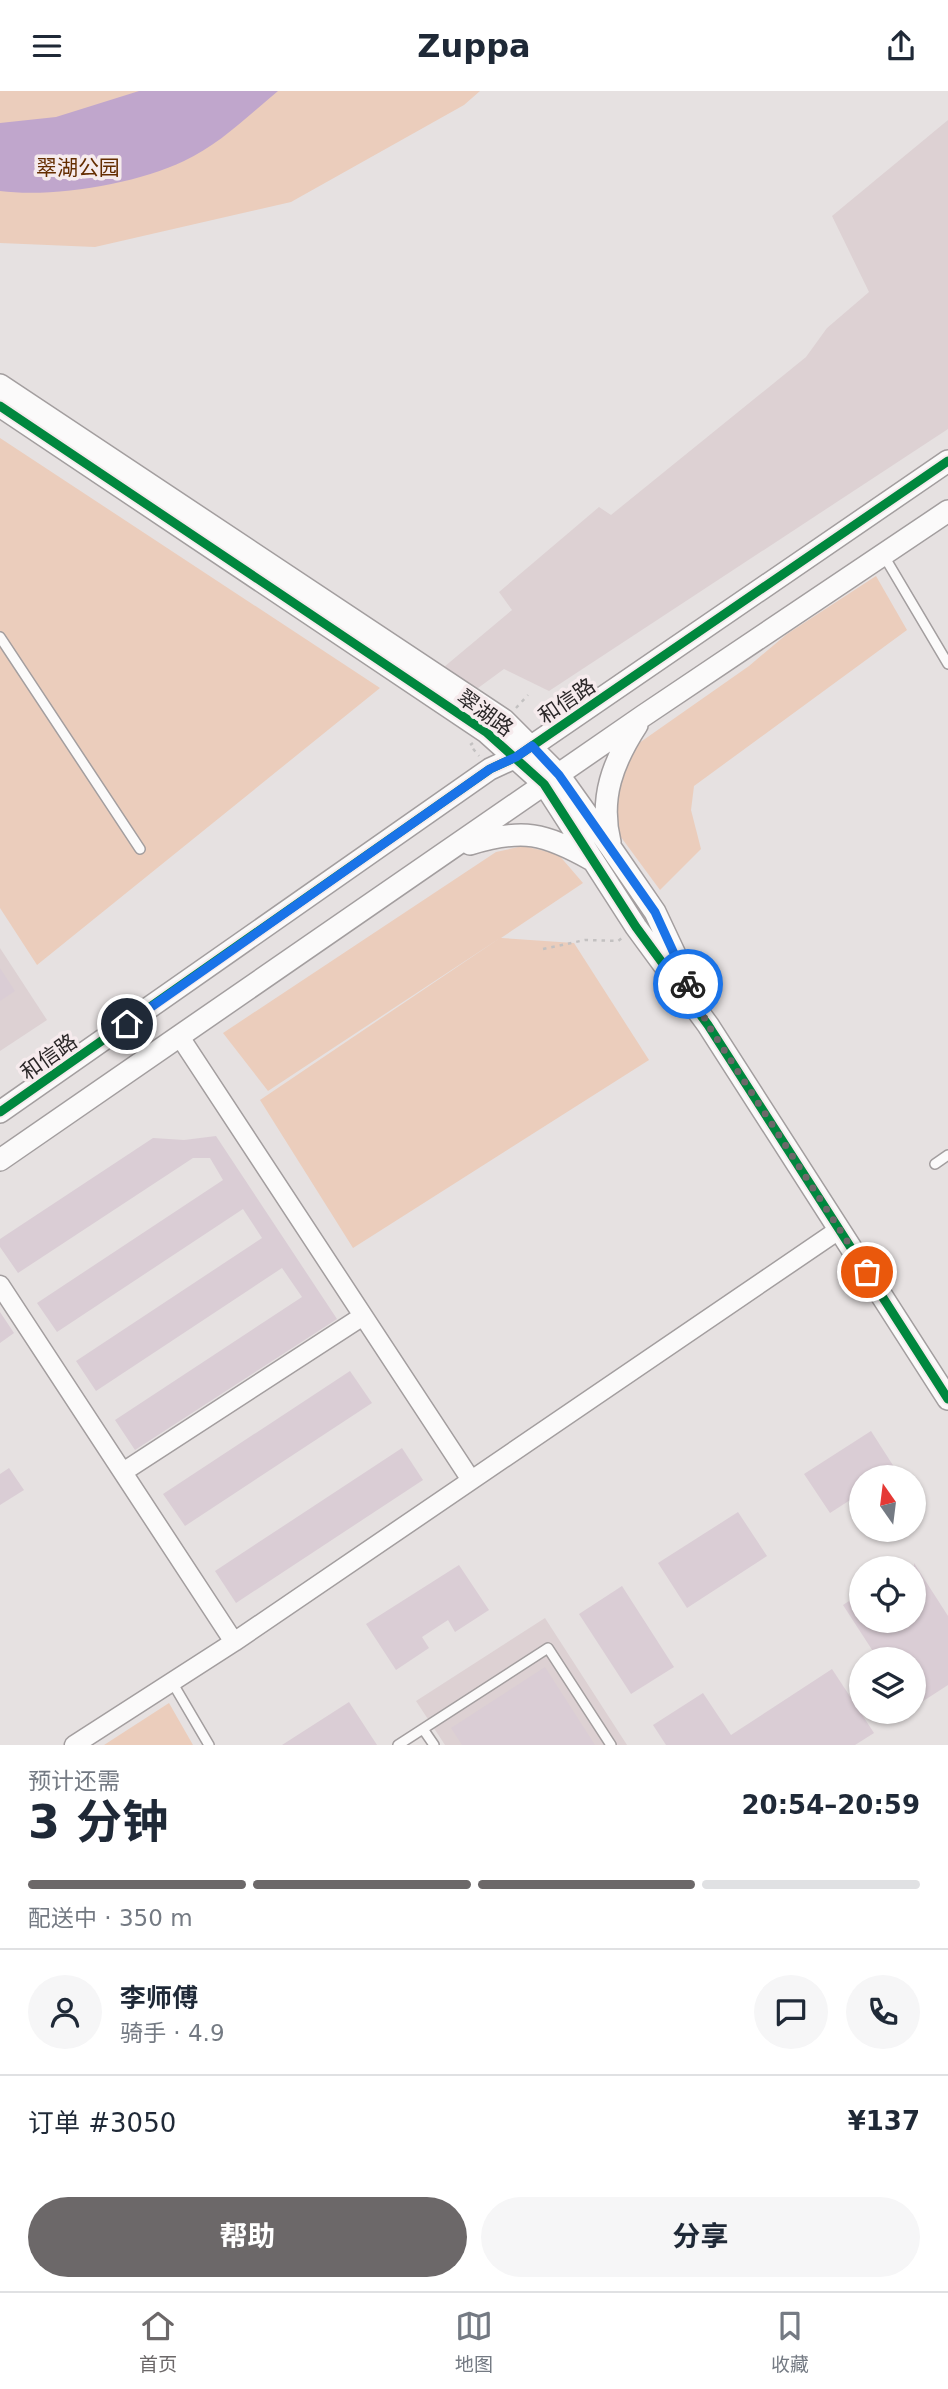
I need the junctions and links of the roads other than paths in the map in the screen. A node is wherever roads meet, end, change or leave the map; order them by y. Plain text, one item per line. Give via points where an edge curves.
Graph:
1 (0, 385) edge
2 (0, 407) edge
3 (948, 461) edge
4 (948, 511) edge
5 (884, 556) junction
6 (0, 637) edge
7 (948, 664) edge
8 (643, 716) junction
9 (524, 752) junction
10 (552, 780) junction
11 (611, 848) junction
12 (140, 849) dead end
13 (448, 851) junction
14 (593, 861) junction
15 (708, 1025) junction
16 (180, 1037) junction
17 (0, 1112) edge
18 (948, 1155) edge
19 (0, 1160) edge
20 (935, 1164) dead end
21 (840, 1229) junction
22 (0, 1285) edge
23 (363, 1316) junction
24 (948, 1399) edge
25 (123, 1472) junction
26 (471, 1480) junction
27 (234, 1642) junction
28 (172, 1682) junction
29 (423, 1729) junction
30 (74, 1745) edge
31 (209, 1745) edge
32 (398, 1745) edge
33 (434, 1745) edge
34 (611, 1745) edge

1 - 9 street, 翠湖路 via 504,720
2 - 9 street, 翠湖路 via 474,725
3 - 9 street, 和信路
4 - 5 street
5 - 7 lane
5 - 8 street
6 - 12 lane
8 - 10 street
8 - 11 street via 621,750 608,791 604,811
9 - 10 street, 翠湖路
9 - 17 street, 和信路 via 490,769
10 - 11 street, 翠湖路
10 - 13 street
10 - 14 street, 翠湖路
11 - 15 street, 翠湖路 via 655,912
13 - 14 street via 503,834 524,834 555,841
13 - 16 street
14 - 15 street, 翠湖路
15 - 21 street, 翠湖路
16 - 19 street
16 - 23 street
18 - 20 lane
21 - 24 street, 翠湖路
21 - 26 street
22 - 25 street
23 - 25 street
23 - 26 street
25 - 27 street
26 - 27 street
27 - 28 street
28 - 30 street
28 - 31 lane
29 - 32 lane
29 - 33 lane
29 - 34 lane via 548,1648

